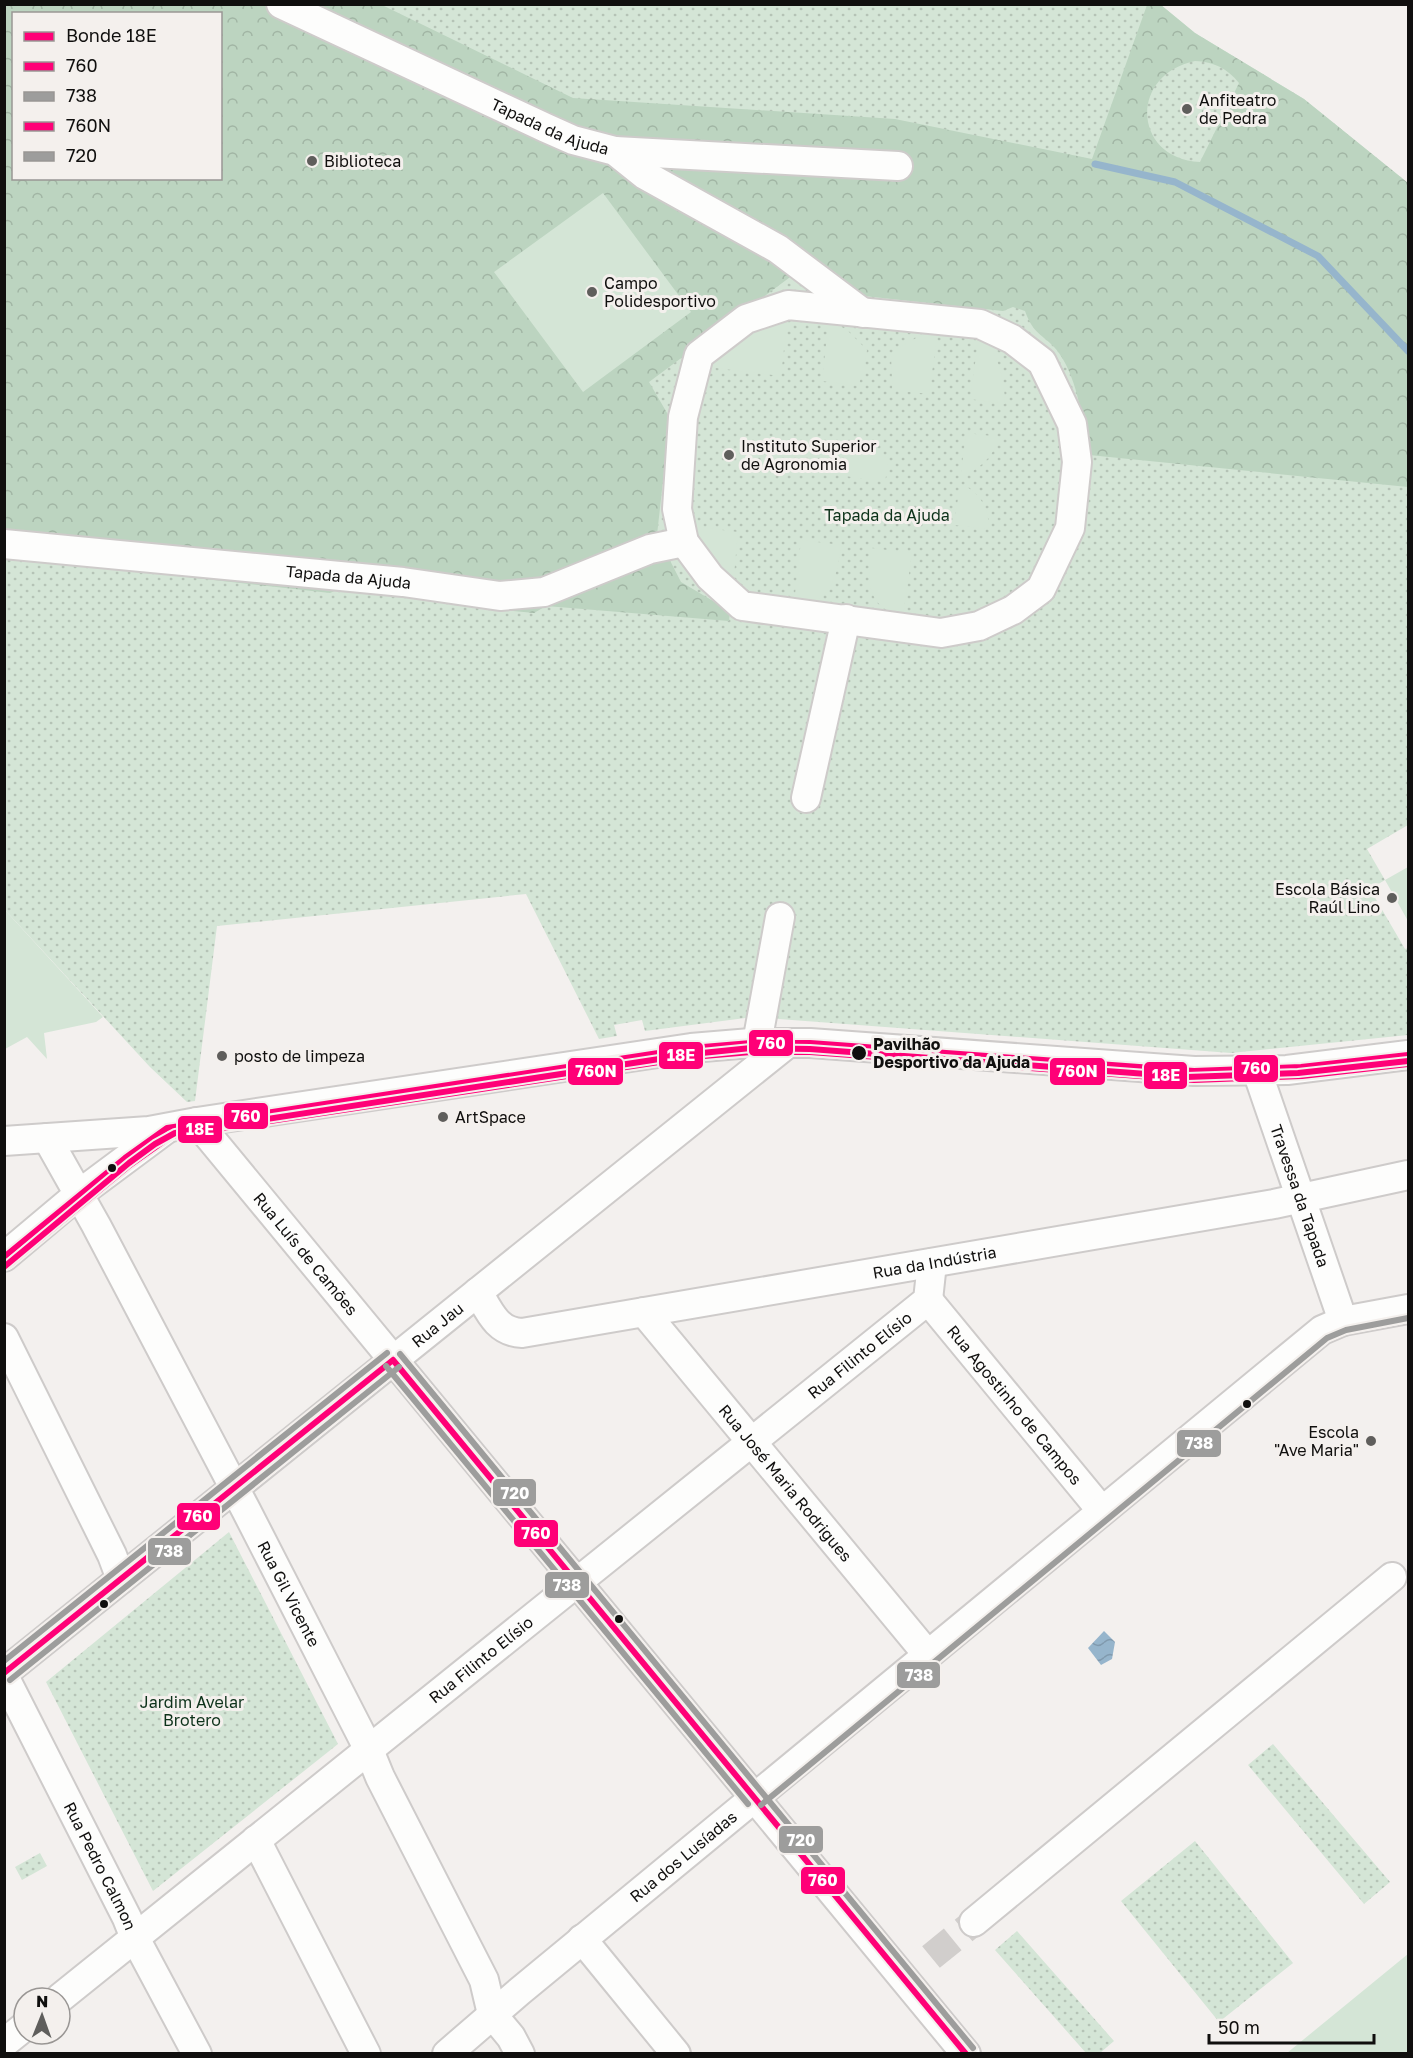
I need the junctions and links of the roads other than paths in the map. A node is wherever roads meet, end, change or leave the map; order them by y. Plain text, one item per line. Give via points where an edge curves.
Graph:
1 (281, 4) edge
2 (615, 151) junction
3 (898, 166) dead end
4 (863, 312) junction
5 (684, 542) junction
6 (4, 544) edge
7 (846, 619) junction
8 (806, 798) dead end
9 (780, 917) dead end
10 (788, 1042) junction
11 (757, 1043) junction
12 (1408, 1055) edge
13 (1257, 1071) junction
14 (197, 1122) junction
15 (167, 1128) junction
16 (47, 1138) junction
17 (4, 1141) edge
18 (1408, 1175) edge
19 (79, 1194) junction
20 (1300, 1198) junction
21 (4, 1257) edge
22 (932, 1263) junction
23 (478, 1292) junction
24 (928, 1300) junction
25 (1408, 1309) edge
26 (644, 1312) junction
27 (1343, 1322) junction
28 (4, 1338) edge
29 (393, 1360) junction
30 (752, 1442) junction
31 (234, 1489) junction
32 (1102, 1511) junction
33 (1392, 1577) dead end
34 (122, 1579) junction
35 (577, 1582) junction
36 (928, 1655) junction
37 (4, 1675) edge
38 (369, 1750) junction
39 (755, 1798) junction
40 (256, 1840) junction
41 (974, 1923) tunnel mouth
42 (135, 1938) junction
43 (582, 1940) junction
44 (72, 1988) edge
45 (492, 2014) junction
46 (197, 2054) edge
47 (366, 2054) edge
48 (447, 2054) edge
49 (520, 2054) edge
50 (676, 2054) edge
51 (966, 2054) edge

1 - 2 street, Tapada da Ajuda via 573,140
2 - 3 street
2 - 4 street, Tapada da Ajuda via 645,175 778,249
4 - 5 street via 788,305 746,319 699,356 683,417 677,509
4 - 7 street via 980,324 1012,339 1041,362 1072,424 1077,462 1070,528 1041,589 1013,610 979,626 941,633
5 - 6 street, Tapada da Ajuda via 650,549 544,592 500,596 403,582
5 - 7 street via 710,577 742,606
7 - 8 street
9 - 11 street
10 - 11 street
10 - 13 street via 1194,1071
10 - 23 street, Rua Jau
11 - 14 street via 691,1048
12 - 13 street
13 - 20 street, Travessa da Tapada
14 - 15 street
14 - 29 street, Rua Luís de Camões
15 - 16 street
15 - 19 street
16 - 17 street
16 - 19 street, Rua Gil Vicente
18 - 20 street, Rua da Indústria
19 - 21 street
19 - 31 street, Rua Gil Vicente
20 - 22 street, Rua da Indústria
20 - 27 street, Travessa da Tapada
22 - 24 street, Rua Filinto Elísio
22 - 26 street, Rua da Indústria
23 - 26 street, Rua da Indústria via 496,1322 515,1333
23 - 29 street, Rua Jau
24 - 30 street, Rua Filinto Elísio
24 - 32 street, Rua Agostinho de Campos
25 - 27 street, Rua dos Lusíadas
26 - 30 street, Rua José Maria Rodrigues
27 - 32 street, Rua dos Lusíadas via 1322,1330
28 - 34 street
29 - 31 street, Rua Jau
29 - 35 street, Rua Luís de Camões
30 - 35 street, Rua Filinto Elísio
30 - 36 street, Rua José Maria Rodrigues
31 - 34 street, Rua Jau
31 - 38 street, Rua Gil Vicente
32 - 36 street, Rua dos Lusíadas
33 - 41 street
34 - 37 street, Rua Jau
35 - 38 street, Rua Filinto Elísio
35 - 39 street, Rua Luís de Camões
36 - 39 street, Rua dos Lusíadas
37 - 42 street, Rua Pedro Calmon
38 - 40 street, Rua Filinto Elísio
38 - 45 street, Rua Gil Vicente via 484,1980
39 - 43 street, Rua dos Lusíadas
39 - 51 street, Rua Luís de Camões
40 - 42 street, Rua Filinto Elísio
40 - 47 street
42 - 44 street, Rua Filinto Elísio
42 - 46 street, Rua Pedro Calmon
43 - 45 street, Rua dos Lusíadas
43 - 50 street
45 - 48 street, Rua dos Lusíadas
45 - 49 street, Rua Gil Vicente

